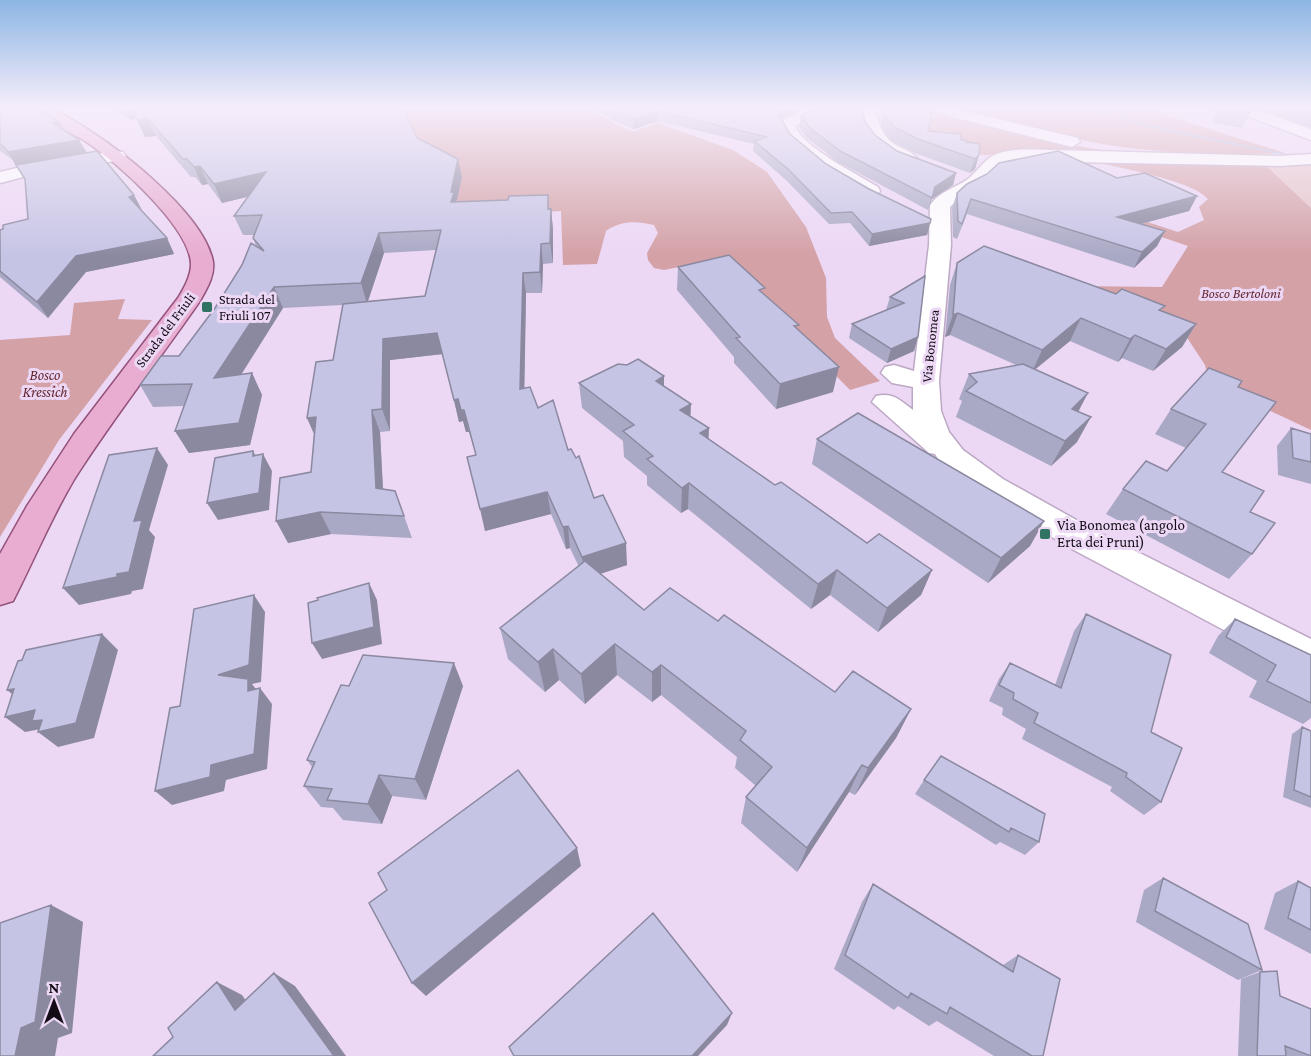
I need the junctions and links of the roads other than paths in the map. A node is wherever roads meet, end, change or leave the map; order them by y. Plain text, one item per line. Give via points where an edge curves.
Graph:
1 (108, 157) edge
2 (118, 157) edge
3 (817, 157) edge
4 (909, 157) edge
5 (1009, 157) edge
6 (1134, 157) edge
7 (1195, 157) edge
8 (1201, 158) junction
9 (1311, 159) edge
10 (920, 163) edge
11 (950, 174) edge
12 (0, 178) edge
13 (974, 183) junction
14 (892, 201) edge
15 (894, 373) dead end
16 (926, 381) junction
17 (886, 402) dead end
18 (952, 457) junction
19 (0, 591) edge
20 (1311, 657) edge

1 - 12 street via 46,166
2 - 19 main road, Strada del Friuli via 188,231 202,260 200,277 188,301 84,439 36,518
3 - 14 street
4 - 10 street
5 - 13 street, Via Bonomea via 996,161
6 - 8 street, Via Bonomea
7 - 8 street
8 - 9 street, Via Bonomea
11 - 13 street
13 - 16 street, Via Bonomea via 944,200 930,221 940,245
15 - 16 street
16 - 18 street, Via Bonomea via 927,411 935,434
17 - 18 street
18 - 20 street, Via Bonomea via 992,487 1084,540

